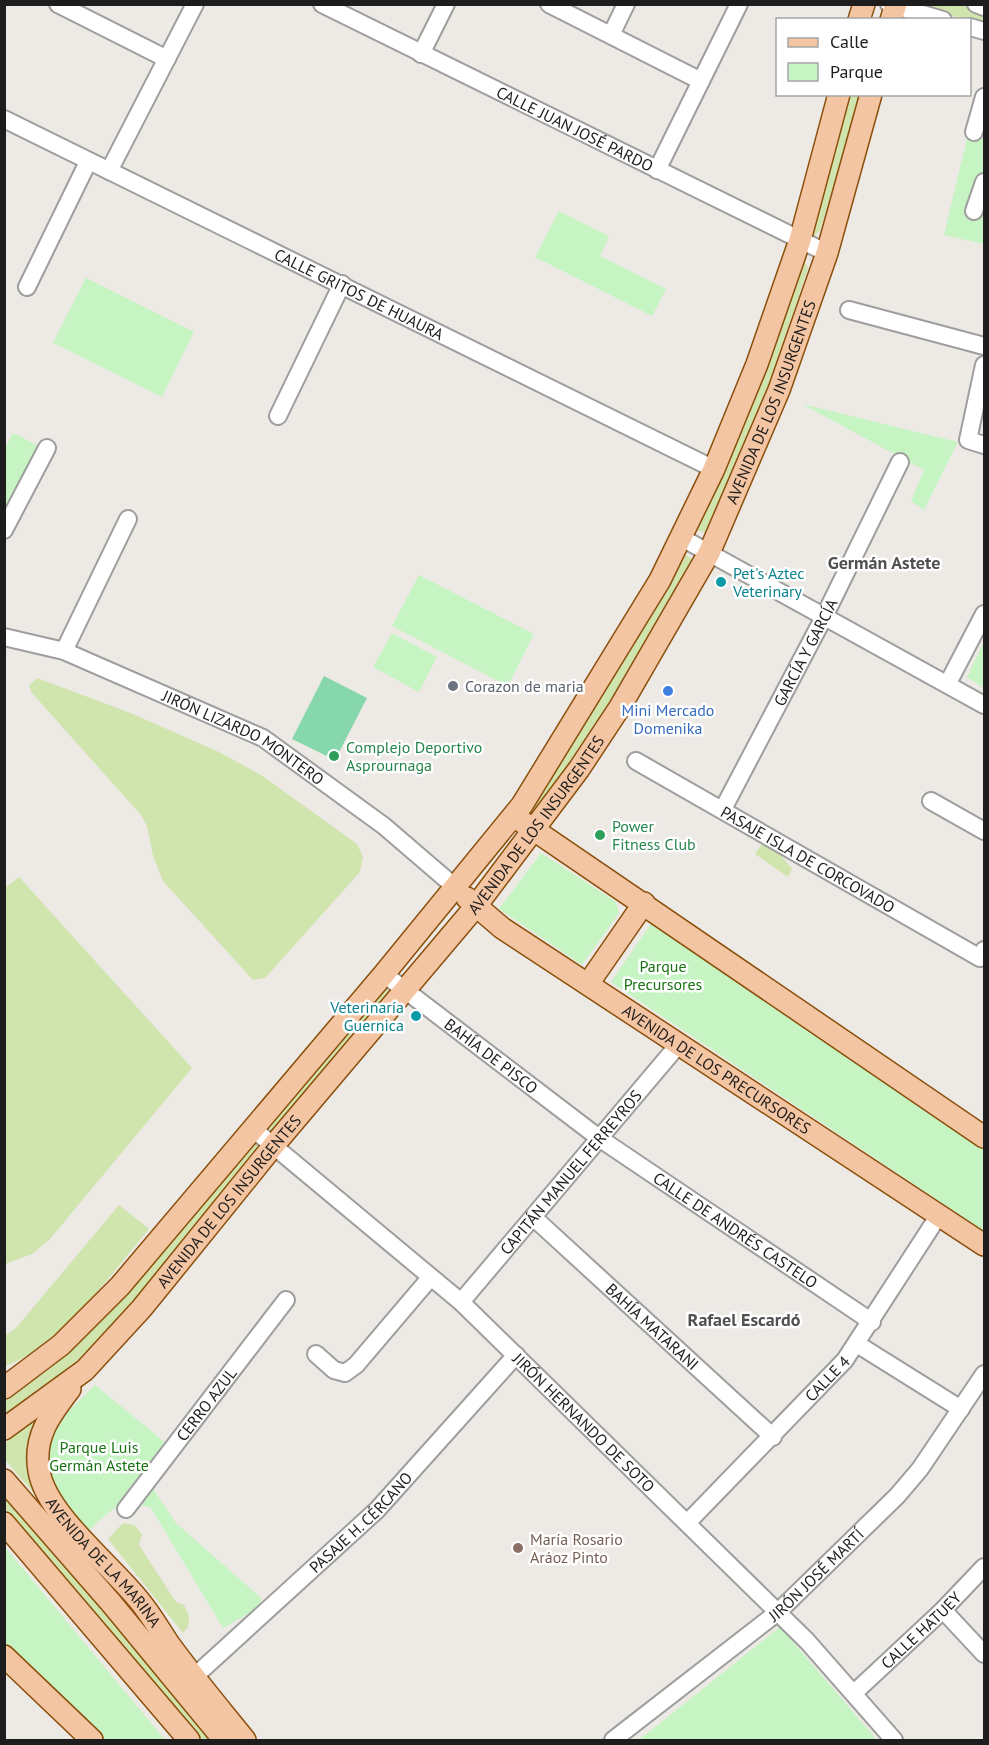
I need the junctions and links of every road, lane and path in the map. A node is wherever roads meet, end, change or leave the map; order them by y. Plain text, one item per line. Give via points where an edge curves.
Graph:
1 (58, 4) edge
2 (195, 4) edge
3 (322, 4) edge
4 (446, 4) edge
5 (549, 4) edge
6 (626, 4) edge
7 (739, 4) edge
8 (976, 4) edge
9 (984, 7) edge
10 (893, 9) edge
11 (934, 18) edge
12 (611, 35) junction
13 (422, 54) junction
14 (167, 58) junction
15 (701, 81) junction
16 (838, 96) edge
17 (870, 96) edge
18 (984, 97) edge
19 (4, 119) edge
20 (974, 132) dead end
21 (88, 162) junction
22 (657, 170) junction
23 (109, 171) junction
24 (984, 182) edge
25 (974, 211) dead end
26 (800, 240) junction
27 (827, 254) junction
28 (342, 284) junction
29 (27, 287) dead end
30 (849, 310) dead end
31 (984, 346) edge
32 (984, 365) edge
33 (278, 416) dead end
34 (984, 445) edge
35 (47, 448) dead end
36 (900, 462) dead end
37 (714, 469) junction
38 (128, 519) dead end
39 (4, 530) edge
40 (682, 538) junction
41 (709, 553) junction
42 (825, 615) junction
43 (984, 615) edge
44 (4, 637) edge
45 (64, 651) junction
46 (948, 683) junction
47 (984, 705) edge
48 (636, 761) dead end
49 (931, 801) dead end
50 (723, 809) junction
51 (513, 816) junction
52 (533, 829) junction
53 (984, 831) edge
54 (455, 887) junction
55 (644, 903) junction
56 (476, 906) junction
57 (982, 954) edge
58 (384, 974) junction
59 (588, 984) junction
60 (404, 991) junction
61 (679, 1044) junction
62 (252, 1128) junction
63 (984, 1137) edge
64 (599, 1138) junction
65 (274, 1146) junction
66 (939, 1215) junction
67 (533, 1217) junction
68 (984, 1245) edge
69 (430, 1278) junction
70 (286, 1300) dead end
71 (461, 1302) junction
72 (872, 1322) junction
73 (857, 1344) junction
74 (316, 1354) dead end
75 (516, 1355) junction
76 (30, 1370) junction
77 (85, 1370) junction
78 (984, 1374) edge
79 (4, 1379) edge
80 (4, 1388) edge
81 (962, 1409) junction
82 (4, 1429) edge
83 (773, 1437) junction
84 (4, 1480) edge
85 (126, 1509) dead end
86 (688, 1522) junction
87 (4, 1523) edge
88 (984, 1567) edge
89 (943, 1610) junction
90 (777, 1612) junction
91 (984, 1654) edge
92 (4, 1656) edge
93 (195, 1676) junction
94 (854, 1693) junction
95 (214, 1701) junction
96 (218, 1733) edge
97 (92, 1740) edge
98 (189, 1740) edge
99 (245, 1740) edge
100 (613, 1740) edge
101 (894, 1740) edge

1 - 14 street
2 - 14 street
3 - 13 street, CALLE JUAN JOSÉ PARDO
4 - 13 street
5 - 12 street
6 - 12 street
7 - 15 street
8 - 9 street
10 - 11 street
12 - 15 street
13 - 22 street, CALLE JUAN JOSÉ PARDO
14 - 23 street
15 - 22 street
16 - 26 main road, AVENIDA DE LOS INSURGENTES
17 - 27 main road, AVENIDA DE LOS INSURGENTES
18 - 20 street
19 - 21 street, CALLE GRITOS DE HUAURA
21 - 23 street, CALLE GRITOS DE HUAURA
21 - 29 street
22 - 26 street, CALLE JUAN JOSÉ PARDO
23 - 28 street, CALLE GRITOS DE HUAURA via 308,271
24 - 25 street
26 - 27 street, CALLE JUAN JOSÉ PARDO
26 - 37 main road, AVENIDA DE LOS INSURGENTES via 757,364
27 - 41 main road, AVENIDA DE LOS INSURGENTES via 779,390
28 - 33 street
28 - 37 street, CALLE GRITOS DE HUAURA
30 - 31 street
32 - 34 street via 968,440
35 - 39 street
36 - 42 street, GARCÍA Y GARCÍA
37 - 40 main road, AVENIDA DE LOS INSURGENTES
38 - 45 street
40 - 41 street
40 - 51 main road, AVENIDA DE LOS INSURGENTES via 608,666
41 - 42 street
41 - 52 main road, AVENIDA DE LOS INSURGENTES via 620,707
42 - 46 street
42 - 50 street, GARCÍA Y GARCÍA
43 - 46 street
44 - 45 street, JIRÓN LIZARDO MONTERO
45 - 54 street, JIRÓN LIZARDO MONTERO via 263,738 384,826
46 - 47 street
48 - 50 street, PASAJE ISLA DE CORCOVADO
49 - 53 street
50 - 57 street, PASAJE ISLA DE CORCOVADO
51 - 52 main road
51 - 54 main road, AVENIDA DE LOS INSURGENTES
52 - 55 main road
52 - 56 main road, AVENIDA DE LOS INSURGENTES
54 - 56 main road, AVENIDA DE LOS PRECURSORES
54 - 58 main road, AVENIDA DE LOS INSURGENTES
55 - 59 main road
55 - 63 main road
56 - 59 main road, AVENIDA DE LOS PRECURSORES via 502,928
56 - 60 main road, AVENIDA DE LOS INSURGENTES
58 - 60 street, BAHÍA DE PISCO
58 - 62 main road, AVENIDA DE LOS INSURGENTES
59 - 61 main road, AVENIDA DE LOS PRECURSORES
60 - 64 street, BAHÍA DE PISCO
60 - 65 main road, AVENIDA DE LOS INSURGENTES
61 - 64 street, CAPITÁN MANUEL FERREYROS
61 - 66 main road, AVENIDA DE LOS PRECURSORES
62 - 65 street, JIRÓN HERNANDO DE SOTO
62 - 76 main road, AVENIDA DE LOS INSURGENTES via 120,1286
64 - 67 street, CAPITÁN MANUEL FERREYROS
64 - 72 street, CALLE DE ANDRÉS CASTELO
65 - 69 street, JIRÓN HERNANDO DE SOTO
65 - 77 main road, AVENIDA DE LOS INSURGENTES via 142,1308
66 - 68 main road, AVENIDA DE LOS PRECURSORES
66 - 72 street, CALLE 4
67 - 71 street, CAPITÁN MANUEL FERREYROS
67 - 83 street, BAHÍA MATARANI
69 - 71 street, JIRÓN HERNANDO DE SOTO
69 - 74 street via 345,1373 334,1370
70 - 85 street, CERRO AZUL
71 - 75 street, JIRÓN HERNANDO DE SOTO
72 - 73 street, CALLE 4
73 - 81 street
73 - 83 street, CALLE 4
75 - 86 street, JIRÓN HERNANDO DE SOTO
75 - 93 street, PASAJE H. CÉRCANO via 377,1510
76 - 79 main road
76 - 80 main road, AVENIDA DE LOS INSURGENTES
77 - 82 main road, AVENIDA DE LOS INSURGENTES
77 - 93 main road, AVENIDA DE LA MARINA via 45,1422 37,1452 46,1494 137,1597
78 - 81 street, JIRÓN JOSÉ MARTÍ
81 - 90 street, JIRÓN JOSÉ MARTÍ via 897,1496
83 - 86 street, CALLE 4
84 - 96 main road, AVENIDA DE LA MARINA
86 - 90 street, JIRÓN HERNANDO DE SOTO
87 - 98 main road
88 - 89 street, CALLE HATUEY
89 - 91 street
89 - 94 street, CALLE HATUEY
90 - 94 street, JIRÓN HERNANDO DE SOTO
90 - 100 street, JIRÓN JOSÉ MARTÍ
92 - 97 main road
93 - 95 main road, AVENIDA DE LA MARINA
94 - 101 street, JIRÓN HERNANDO DE SOTO
95 - 96 main road
95 - 99 main road, AVENIDA DE LA MARINA

